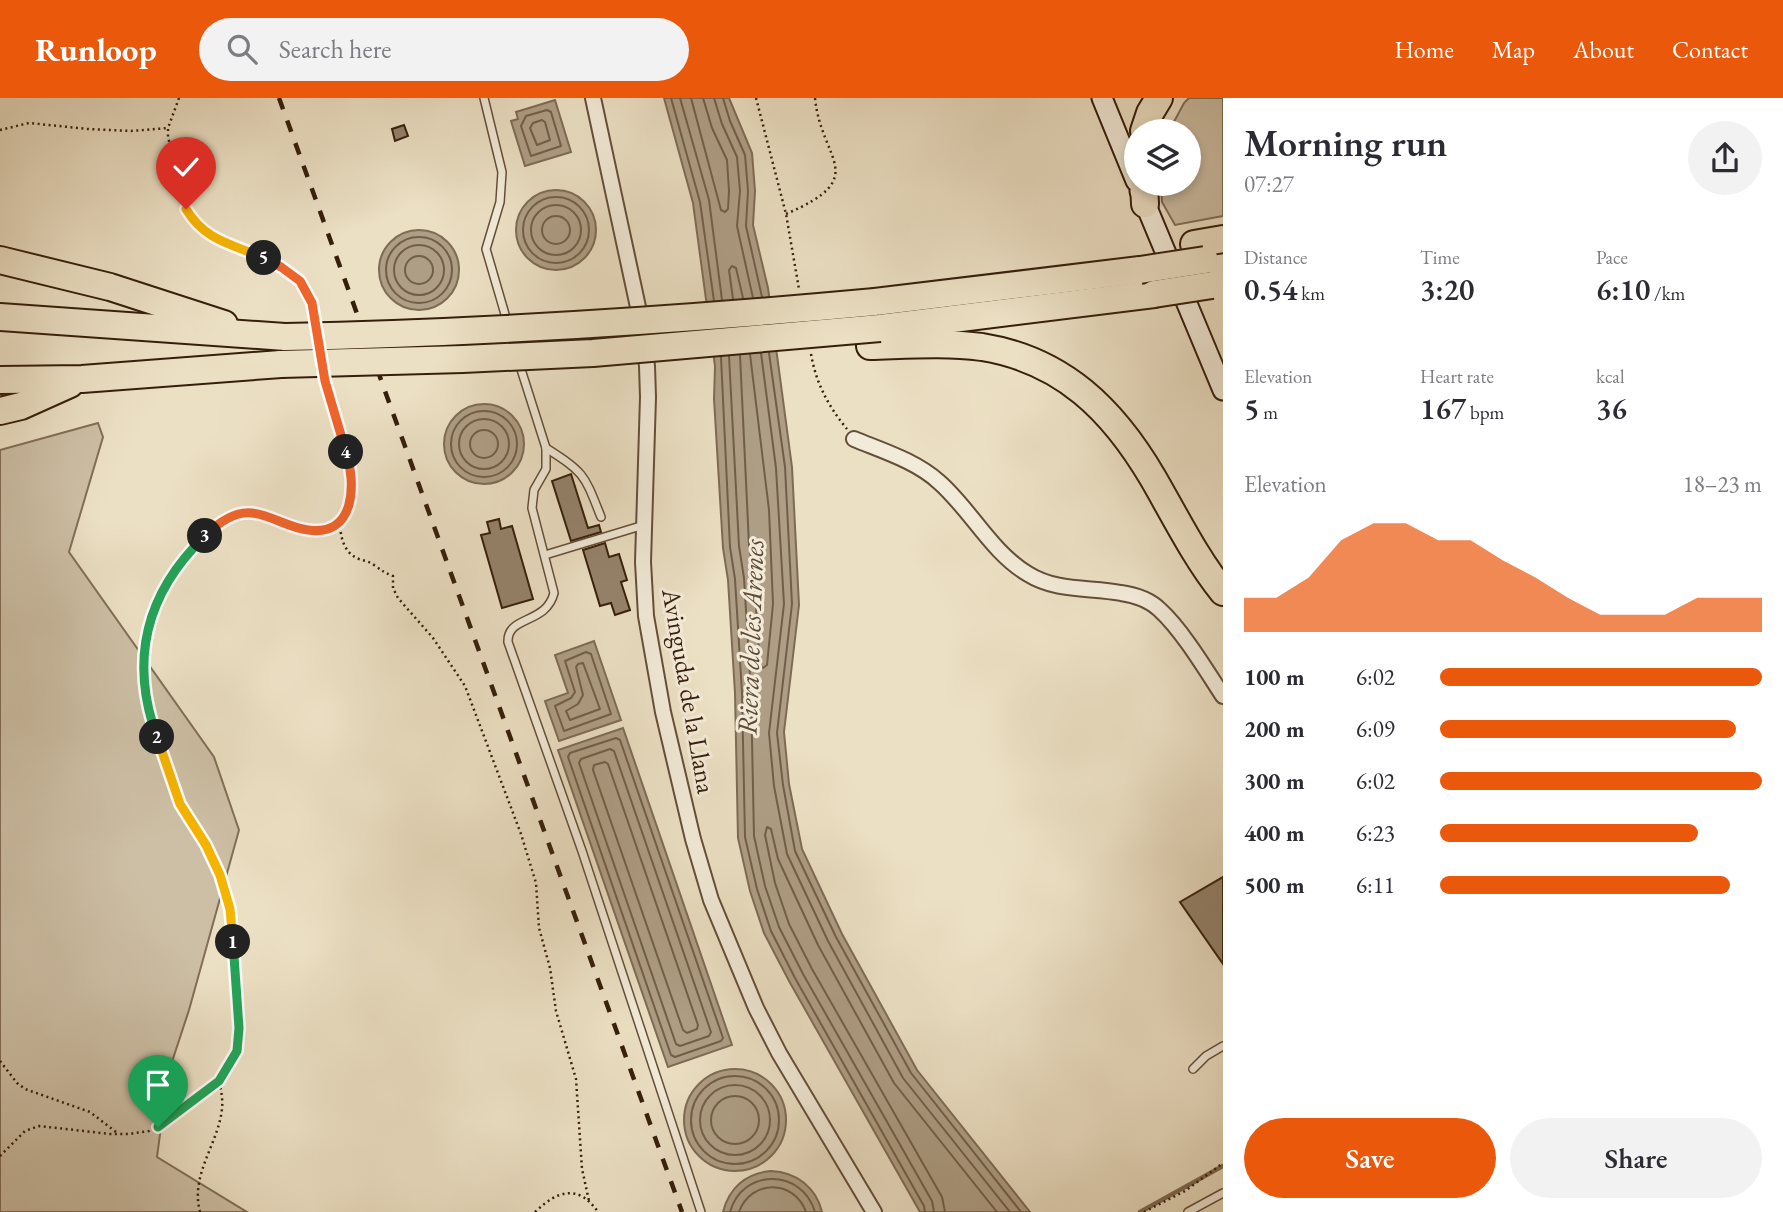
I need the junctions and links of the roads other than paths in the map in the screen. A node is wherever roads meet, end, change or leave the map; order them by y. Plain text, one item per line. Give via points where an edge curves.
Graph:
1 (484, 98) edge
2 (593, 98) edge
3 (1102, 98) edge
4 (1159, 98) edge
5 (1148, 119) edge
6 (1124, 150) edge
7 (1143, 196) edge
8 (1223, 239) edge
9 (0, 260) edge
10 (1211, 266) edge
11 (0, 317) edge
12 (258, 337) junction
13 (875, 337) junction
14 (82, 379) junction
15 (0, 380) edge
16 (1223, 390) edge
17 (0, 411) edge
18 (854, 439) road end
19 (546, 447) junction
20 (601, 517) dead end
21 (644, 525) junction
22 (545, 555) junction
23 (1221, 588) edge
24 (1223, 696) edge
25 (1223, 1046) edge
26 (1193, 1069) dead end
27 (1223, 1193) edge
28 (701, 1212) edge
29 (874, 1212) edge
30 (1188, 1212) edge

1 - 19 lane via 502,172 500,202 486,249
2 - 21 street, Avinguda de la Llana via 647,366
3 - 6 main road
4 - 5 highway
7 - 16 main road
8 - 10 highway
9 - 12 highway via 110,287
10 - 12 highway, bridge via 1138,263 988,290 724,316 464,333
10 - 13 highway, bridge via 1154,294
11 - 12 highway
13 - 14 highway, bridge via 281,364
13 - 23 highway via 981,347 1041,365 1078,387 1102,408 1133,447
14 - 15 highway
14 - 17 highway
18 - 24 street via 921,468 939,482 1027,574 1061,586 1121,593 1153,604
19 - 20 lane via 586,478
19 - 22 lane via 546,469 532,499
21 - 22 lane
21 - 29 street, Avinguda de la Llana via 646,616 657,678 680,788 711,900 773,1042
22 - 28 lane via 553,583 552,601 544,612 513,627 508,642
25 - 26 lane
27 - 30 lane

